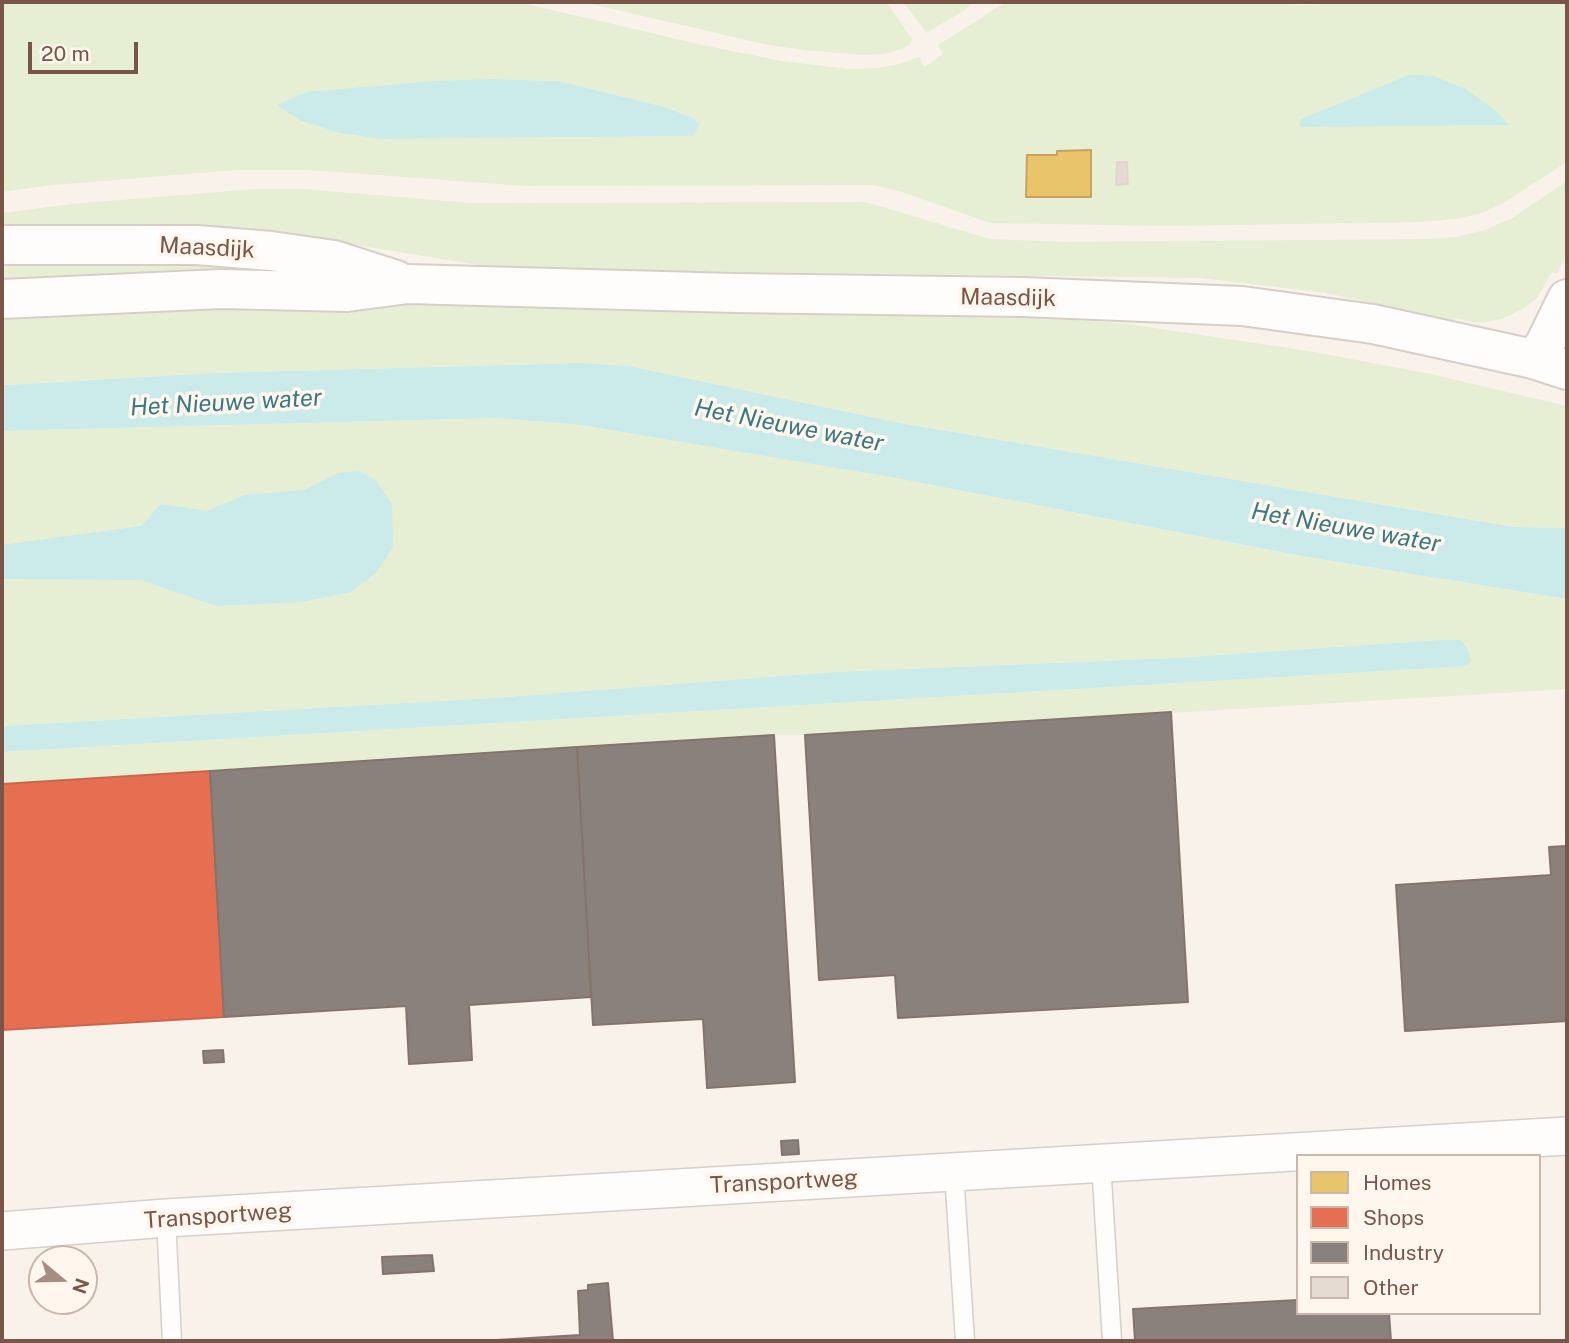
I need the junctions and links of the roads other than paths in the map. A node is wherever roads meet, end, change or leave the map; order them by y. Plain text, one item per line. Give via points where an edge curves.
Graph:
1 (2, 244) edge
2 (408, 284) junction
3 (2, 299) edge
4 (1567, 299) edge
5 (1550, 364) edge
6 (1567, 1137) edge
7 (1101, 1163) junction
8 (954, 1172) junction
9 (166, 1218) junction
10 (2, 1231) edge
11 (172, 1341) edge
12 (965, 1341) edge
13 (1112, 1341) edge

1 - 2 main road, Maasdijk via 197,245 271,251 334,260
2 - 3 main road, Maasdijk via 347,292 221,289
2 - 5 main road, Maasdijk via 1242,306 1373,324
4 - 5 main road, Maasdijk via 1544,346
6 - 7 street, Transportweg
7 - 8 street, Transportweg
7 - 13 lane
8 - 9 street, Transportweg
8 - 12 lane
9 - 10 street, Transportweg
9 - 11 lane

